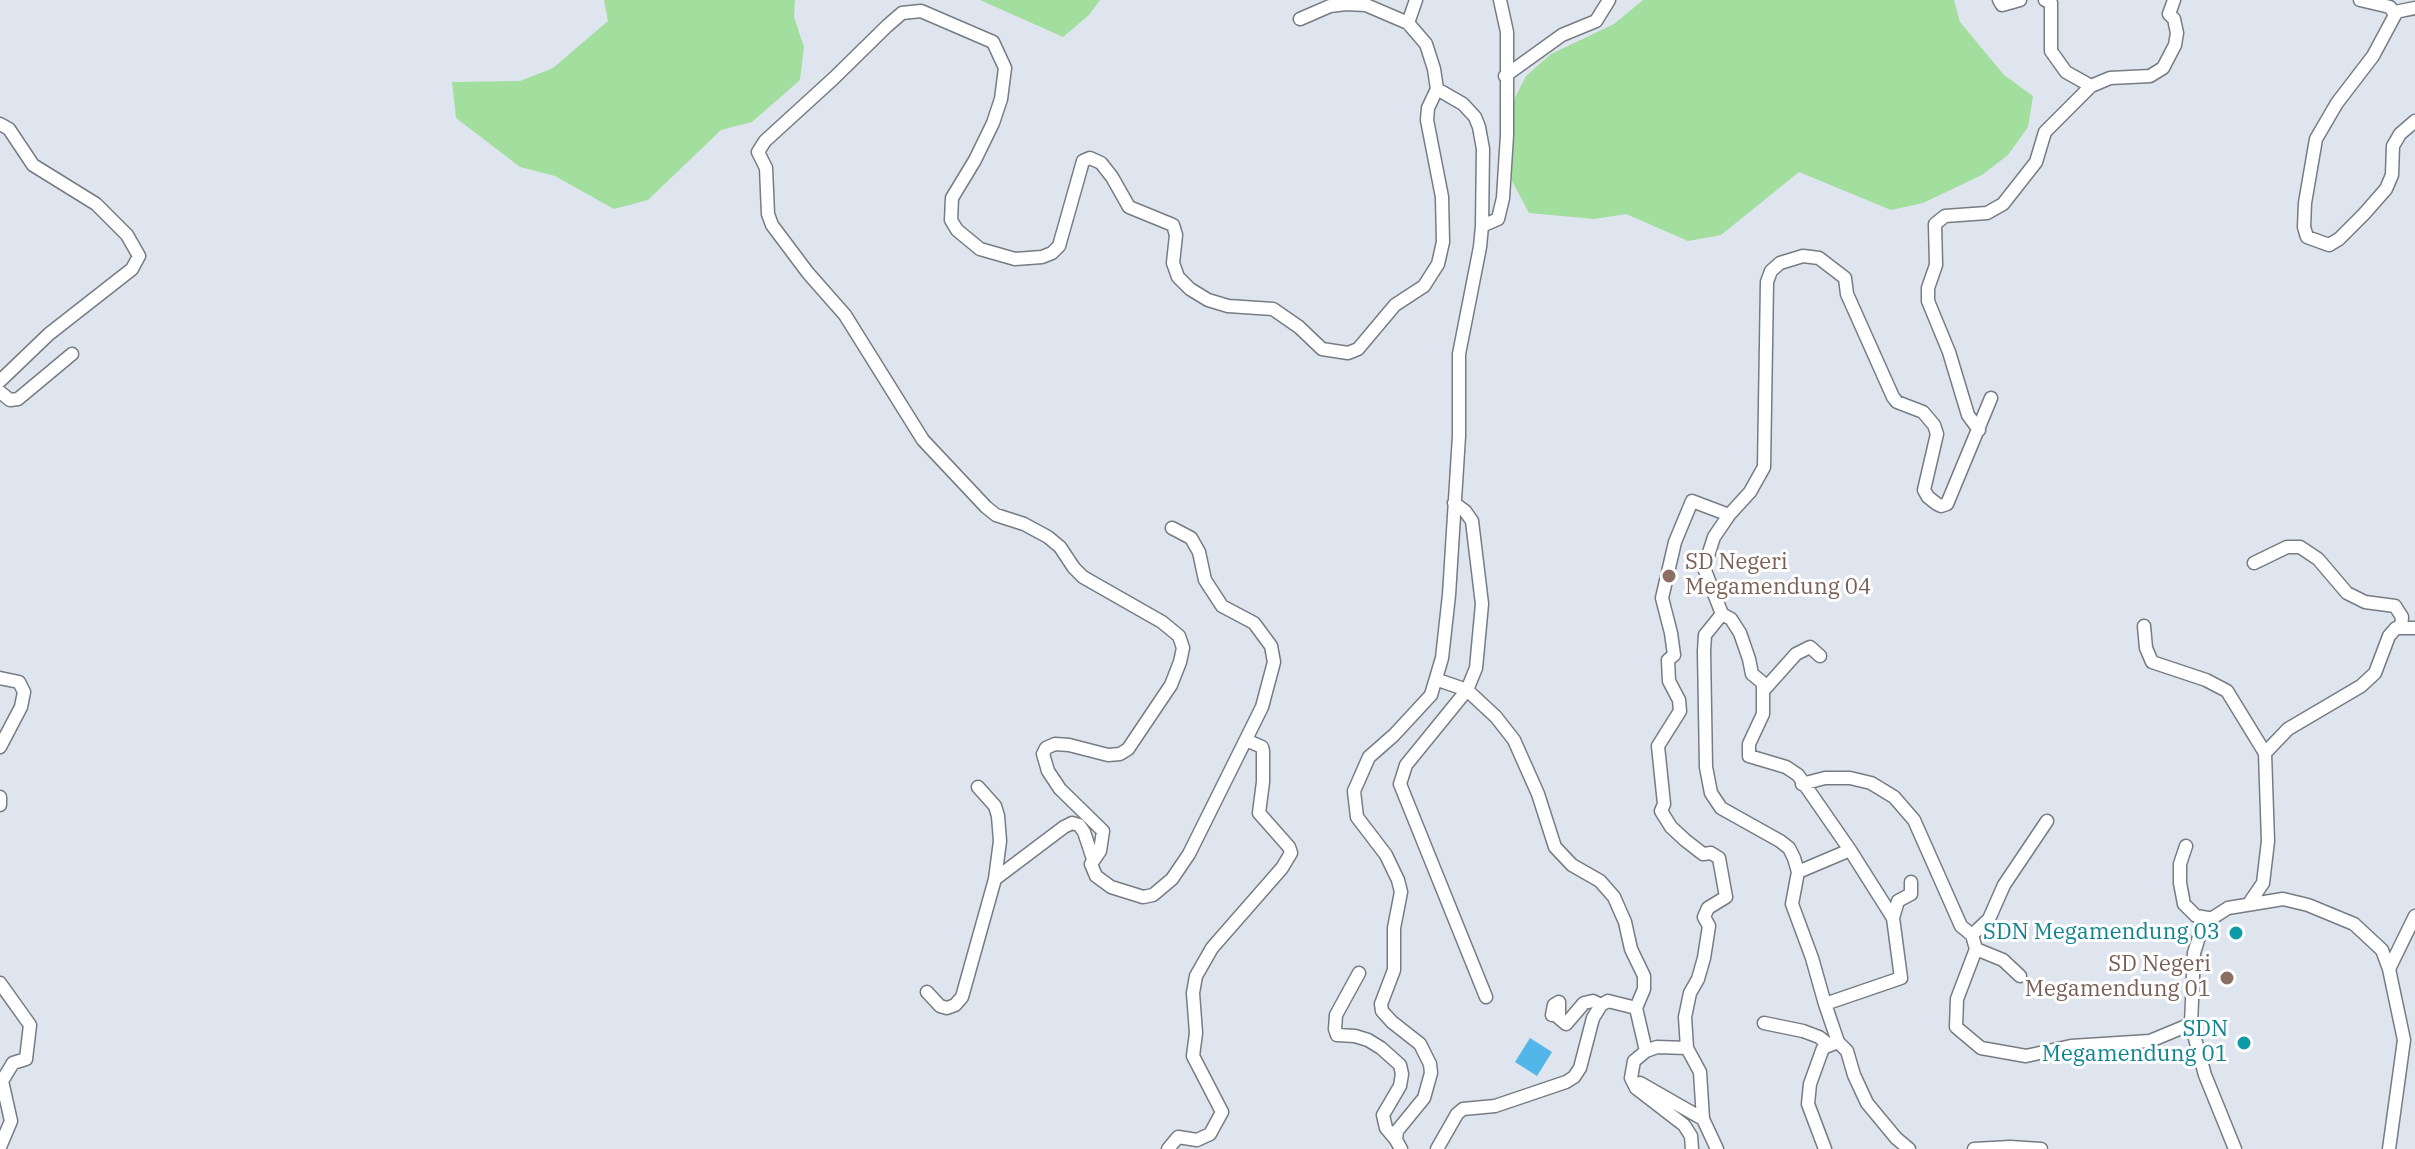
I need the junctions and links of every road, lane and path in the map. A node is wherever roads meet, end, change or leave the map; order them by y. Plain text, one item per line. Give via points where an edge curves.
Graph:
1 (1416, 0) edge
2 (1500, 0) edge
3 (1609, 0) edge
4 (1999, 0) edge
5 (2020, 0) edge
6 (2045, 0) edge
7 (2174, 0) edge
8 (2360, 0) edge
9 (1327, 3) edge
10 (2415, 8) edge
11 (2395, 12) junction
12 (1300, 19) dead end
13 (1408, 23) junction
14 (1505, 76) junction
15 (2091, 86) junction
16 (1437, 89) junction
17 (2415, 121) edge
18 (0, 124) edge
19 (1482, 226) junction
20 (72, 354) dead end
21 (0, 381) edge
22 (0, 392) edge
23 (1991, 398) dead end
24 (1979, 430) junction
25 (1454, 503) junction
26 (1729, 515) junction
27 (1172, 528) dead end
28 (2254, 563) dead end
29 (1722, 614) junction
30 (2144, 626) dead end
31 (2401, 628) junction
32 (2415, 628) edge
33 (1820, 656) dead end
34 (0, 678) edge
35 (1438, 680) junction
36 (1467, 690) junction
37 (1763, 691) junction
38 (1246, 740) junction
39 (0, 747) edge
40 (2265, 753) junction
41 (1802, 784) junction
42 (978, 787) dead end
43 (0, 797) edge
44 (0, 805) edge
45 (2047, 821) dead end
46 (2186, 846) dead end
47 (1850, 850) junction
48 (1093, 859) junction
49 (1798, 872) junction
50 (995, 879) junction
51 (1911, 882) dead end
52 (2250, 902) junction
53 (2415, 916) edge
54 (1893, 918) junction
55 (2208, 918) junction
56 (1972, 935) junction
57 (1976, 949) junction
58 (2389, 969) junction
59 (1359, 973) dead end
60 (2020, 976) dead end
61 (0, 983) edge
62 (927, 992) dead end
63 (1486, 997) dead end
64 (1825, 1004) junction
65 (1601, 1005) junction
66 (1636, 1008) junction
67 (1552, 1015) dead end
68 (1764, 1023) dead end
69 (2191, 1024) junction
70 (1833, 1043) junction
71 (1687, 1048) junction
72 (1646, 1051) junction
73 (1631, 1078) junction
74 (1703, 1119) junction
75 (1399, 1145) edge
76 (0, 1147) edge
77 (1996, 1147) edge
78 (1976, 1148) edge
79 (1168, 1149) edge
80 (1437, 1149) edge
81 (1692, 1149) edge
82 (1717, 1149) edge
83 (1825, 1149) edge
84 (1909, 1149) edge
85 (2041, 1149) edge
86 (2235, 1149) edge
87 (2389, 1149) edge

1 - 13 street
2 - 14 street via 1507,32
3 - 14 street via 1596,21 1562,35
4 - 5 street via 2002,5
6 - 15 street via 2051,3 2051,51 2066,72
7 - 15 street via 2169,14 2177,33 2163,68 2150,76 2110,78
8 - 11 street
9 - 12 street
9 - 13 street via 1366,5
10 - 11 street
11 - 17 street via 2373,56 2316,139 2305,203 2307,237 2329,245 2364,214 2392,175 2393,146
13 - 16 street via 1426,44
14 - 19 street via 1502,209 1498,219
15 - 24 street via 2045,132 2036,162 2003,204 1987,213 1945,216 1935,224 1936,265 1928,301 1968,415
16 - 19 street via 1463,104 1479,127
16 - 48 street via 1427,120 1442,197 1438,264 1424,286 1395,305 1358,349 1348,353 1322,349 1273,309 1228,306 1190,289 1173,263 1173,225 1129,207 1101,163 1090,158 1083,161 1059,246 1052,253 1015,259 980,249 967,239 951,220 952,198 993,123 1005,68 993,42 921,11 902,13 758,152 766,168 772,225 845,315 923,440 948,470 996,515 1048,537 1083,577 1162,622 1181,642 1171,685 1124,752 1095,754 1055,744 1043,754 1060,789 1103,831
18 - 21 street via 33,165 96,204 127,235 139,256 132,269 49,334
19 - 25 street via 1459,354
20 - 22 street via 18,399
23 - 24 street
24 - 26 street via 1947,504 1937,504 1924,490 1934,425 1923,412 1893,397 1847,294 1845,278 1819,258 1803,256 1780,263 1767,282 1764,467
25 - 35 street
25 - 36 street via 1472,518 1482,604 1476,668
26 - 29 street via 1709,548 1704,568
26 - 71 street via 1692,501 1675,542 1662,598 1674,655 1668,660 1669,681 1680,711 1658,746 1661,811 1685,840 1719,858 1726,897 1704,917 1709,926 1685,1017
27 - 38 street via 1191,538 1205,580 1222,606 1254,623 1271,646 1269,684
28 - 31 street via 2287,547 2300,547 2318,559 2347,593 2395,606
29 - 37 street via 1740,633
29 - 49 street via 1705,635 1704,651 1711,793 1721,808 1789,848
30 - 40 street via 2152,662 2227,691
31 - 32 street
31 - 40 street via 2389,636 2375,673 2361,686 2288,729
33 - 37 street via 1810,647 1796,654
34 - 39 street via 19,682 24,692
35 - 36 street
35 - 75 street via 1431,695 1369,757 1354,791 1357,817 1386,855 1401,892 1394,970 1382,1011 1420,1044 1431,1073 1424,1098 1402,1122
36 - 63 street via 1406,765 1400,784
36 - 66 street via 1514,740 1555,847 1614,897 1644,976
37 - 41 street via 1763,714 1749,756 1791,769
38 - 48 street via 1189,854 1153,895 1133,896 1111,887 1096,876
38 - 79 street via 1263,751 1259,813 1291,853 1212,948 1196,976 1193,1056 1222,1112 1210,1134 1197,1140 1178,1137
40 - 52 street via 2268,841 2263,883
41 - 47 street
41 - 56 street via 1850,778 1894,797 1914,820 1961,926
42 - 50 street via 998,816
43 - 44 street
45 - 56 street via 2004,885 1989,919
46 - 55 street via 2180,864 2184,904 2196,916
47 - 49 street
47 - 54 street
48 - 50 street via 1084,832 1072,823
49 - 64 street via 1792,904
50 - 62 street via 962,997 947,1008
51 - 54 street via 1911,894 1898,901
52 - 55 street
52 - 58 street via 2283,899 2354,924 2382,950
53 - 58 street
54 - 64 street via 1901,978
55 - 69 street via 2198,932 2194,953
56 - 57 street
57 - 60 street via 2003,960
57 - 69 street via 1957,999 1956,1027 1981,1048 2026,1056 2071,1046 2150,1041
58 - 87 street via 2404,1040
59 - 75 street via 1336,1015 1335,1029 1337,1035 1368,1040 1400,1065 1400,1086 1383,1115
61 - 76 street via 30,1025 26,1059 13,1063 2,1081 11,1121
64 - 70 street
65 - 66 street via 1616,1001
65 - 67 street via 1584,1003 1566,1024 1559,1018 1559,1002
65 - 80 street via 1574,1077 1495,1106 1463,1109
66 - 72 street
68 - 70 street
69 - 86 street
70 - 83 street via 1823,1048 1816,1064 1808,1104
70 - 84 street via 1847,1051 1867,1103
71 - 72 street
71 - 74 street via 1700,1072
72 - 73 street via 1634,1061
73 - 74 street
73 - 81 street via 1636,1088 1684,1125
74 - 82 street
77 - 78 street
77 - 85 street

